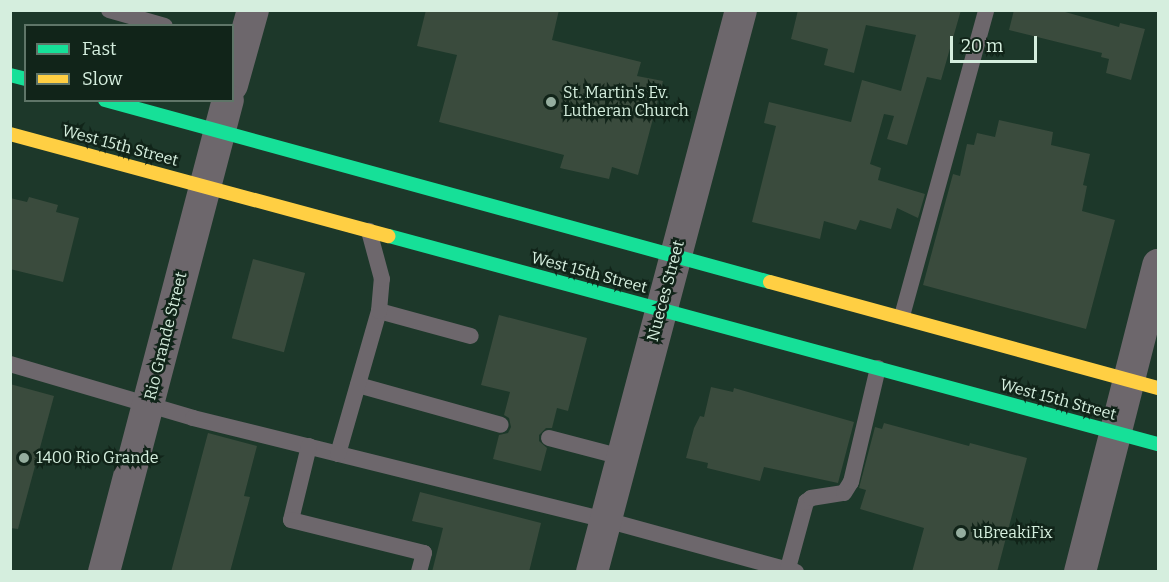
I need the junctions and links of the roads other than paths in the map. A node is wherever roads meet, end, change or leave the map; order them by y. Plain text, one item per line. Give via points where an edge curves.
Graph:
1 (109, 10) edge
2 (253, 10) edge
3 (741, 10) edge
4 (986, 10) edge
5 (158, 24) edge
6 (238, 46) edge
7 (234, 72) edge
8 (112, 102) edge
9 (227, 102) edge
10 (220, 131) junction
11 (10, 134) edge
12 (204, 187) junction
13 (369, 231) junction
14 (675, 256) junction
15 (1157, 274) edge
16 (661, 310) junction
17 (379, 311) junction
18 (902, 316) junction
19 (471, 336) dead end
20 (10, 364) edge
21 (878, 368) junction
22 (1144, 384) edge
23 (358, 385) junction
24 (148, 404) junction
25 (501, 425) dead end
26 (1117, 432) junction
27 (549, 438) dead end
28 (1158, 444) edge
29 (309, 446) junction
30 (338, 454) junction
31 (622, 457) junction
32 (606, 520) junction
33 (790, 571) edge
34 (104, 572) edge
35 (419, 572) edge
36 (592, 572) edge
37 (1080, 572) edge

1 - 5 lane
2 - 6 street
3 - 14 street, Nueces Street
4 - 18 lane
6 - 7 street
8 - 10 main road
9 - 10 street, Rio Grande Street
10 - 12 street, Rio Grande Street
10 - 14 main road
11 - 12 main road, West 15th Street
12 - 13 main road, West 15th Street
12 - 24 street, Rio Grande Street
13 - 16 main road, West 15th Street
13 - 17 lane via 382,279
14 - 16 street, Nueces Street
14 - 18 main road
15 - 22 street
16 - 21 main road, West 15th Street
16 - 31 street, Nueces Street
17 - 19 lane
17 - 23 lane
18 - 22 main road
20 - 24 lane
21 - 26 main road, West 15th Street
21 - 33 lane via 851,482 844,493 806,502
22 - 26 street
23 - 25 lane
23 - 30 lane
24 - 29 lane
24 - 34 street, Rio Grande Street
26 - 28 main road, West 15th Street
26 - 37 street
27 - 31 lane
29 - 30 lane
29 - 35 lane via 291,520 424,553
30 - 32 lane
31 - 32 street, Nueces Street
32 - 33 lane
32 - 36 street, Nueces Street

